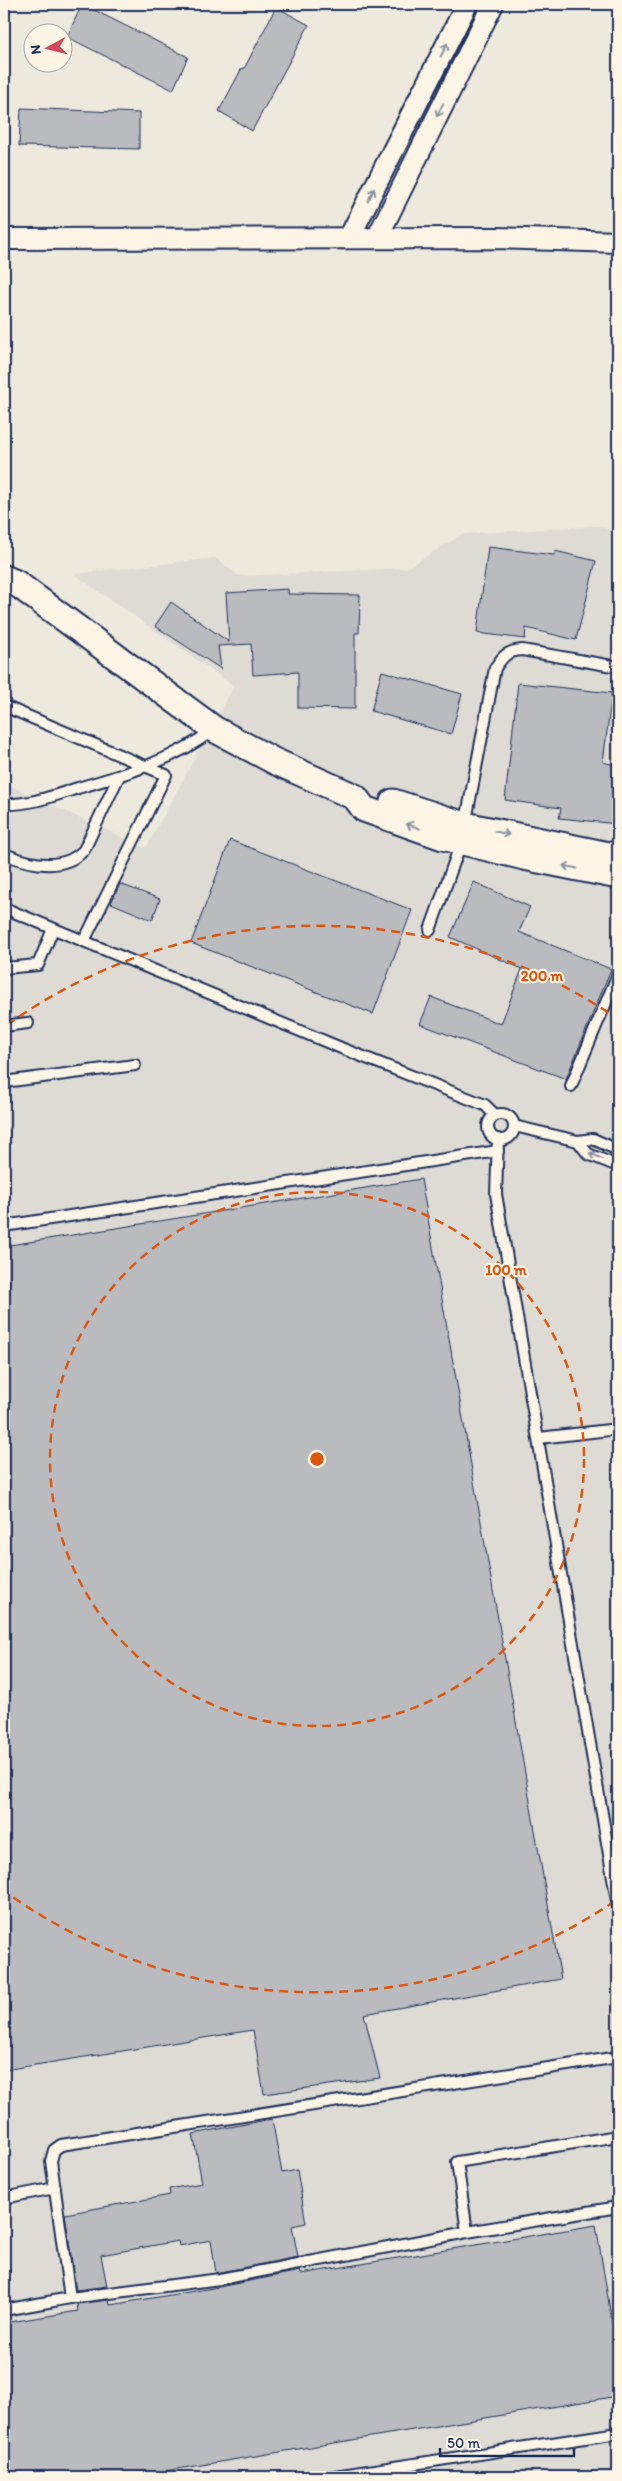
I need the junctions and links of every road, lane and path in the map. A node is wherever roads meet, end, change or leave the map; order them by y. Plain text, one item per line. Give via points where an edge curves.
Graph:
1 (467, 4) edge
2 (493, 4) edge
3 (349, 238) junction
4 (377, 238) junction
5 (4, 239) edge
6 (618, 242) edge
7 (4, 578) edge
8 (618, 667) edge
9 (4, 706) edge
10 (214, 729) junction
11 (147, 766) junction
12 (119, 776) junction
13 (4, 804) edge
14 (463, 833) junction
15 (4, 854) edge
16 (618, 857) edge
17 (618, 876) edge
18 (4, 908) edge
19 (53, 929) junction
20 (430, 930) dead end
21 (84, 942) junction
22 (4, 968) edge
23 (618, 974) edge
24 (28, 1023) dead end
25 (4, 1026) edge
26 (135, 1065) dead end
27 (4, 1082) edge
28 (571, 1086) dead end
29 (495, 1116) junction
30 (514, 1126) junction
31 (498, 1139) junction
32 (578, 1141) junction
33 (498, 1150) junction
34 (618, 1150) edge
35 (618, 1166) edge
36 (4, 1226) edge
37 (618, 1429) edge
38 (539, 1438) junction
39 (618, 1907) edge
40 (618, 2056) edge
41 (618, 2136) edge
42 (55, 2188) junction
43 (4, 2198) edge
44 (618, 2207) edge
45 (466, 2232) junction
46 (70, 2298) junction
47 (4, 2310) edge
48 (618, 2433) edge
49 (328, 2477) edge

3 -> 1 street
2 -> 4 street
3 - 4 street
3 - 5 street
4 - 6 street
7 - 10 street via 16,583
8 - 14 lane via 522,650 509,651 503,656 495,668
9 - 11 lane
10 - 11 lane via 197,743
10 - 14 street via 274,761 355,797 364,809
11 - 12 lane
11 - 21 lane via 166,775
12 - 13 lane via 34,802
12 - 15 lane via 84,850 76,858 47,864
14 -> 16 street
17 -> 14 street via 524,857
14 - 20 lane
18 - 19 lane
19 - 21 lane
19 - 22 lane via 38,965
21 - 29 lane via 485,1105
23 - 28 lane
24 - 25 lane
26 - 27 lane
29 - 30 lane via 507,1115
29 - 31 lane via 489,1121 488,1129
30 - 31 lane via 508,1137
30 - 32 lane
31 - 33 lane
32 - 34 lane via 592,1139
35 -> 32 lane via 588,1154
33 - 36 lane
33 - 38 lane via 496,1194
37 - 38 lane
38 - 39 lane
40 - 42 lane via 61,2145 54,2150 51,2161
41 - 45 lane via 457,2162
42 - 43 lane
42 - 46 lane
44 - 45 lane
45 - 46 lane via 220,2279
46 - 47 lane
48 - 49 lane

